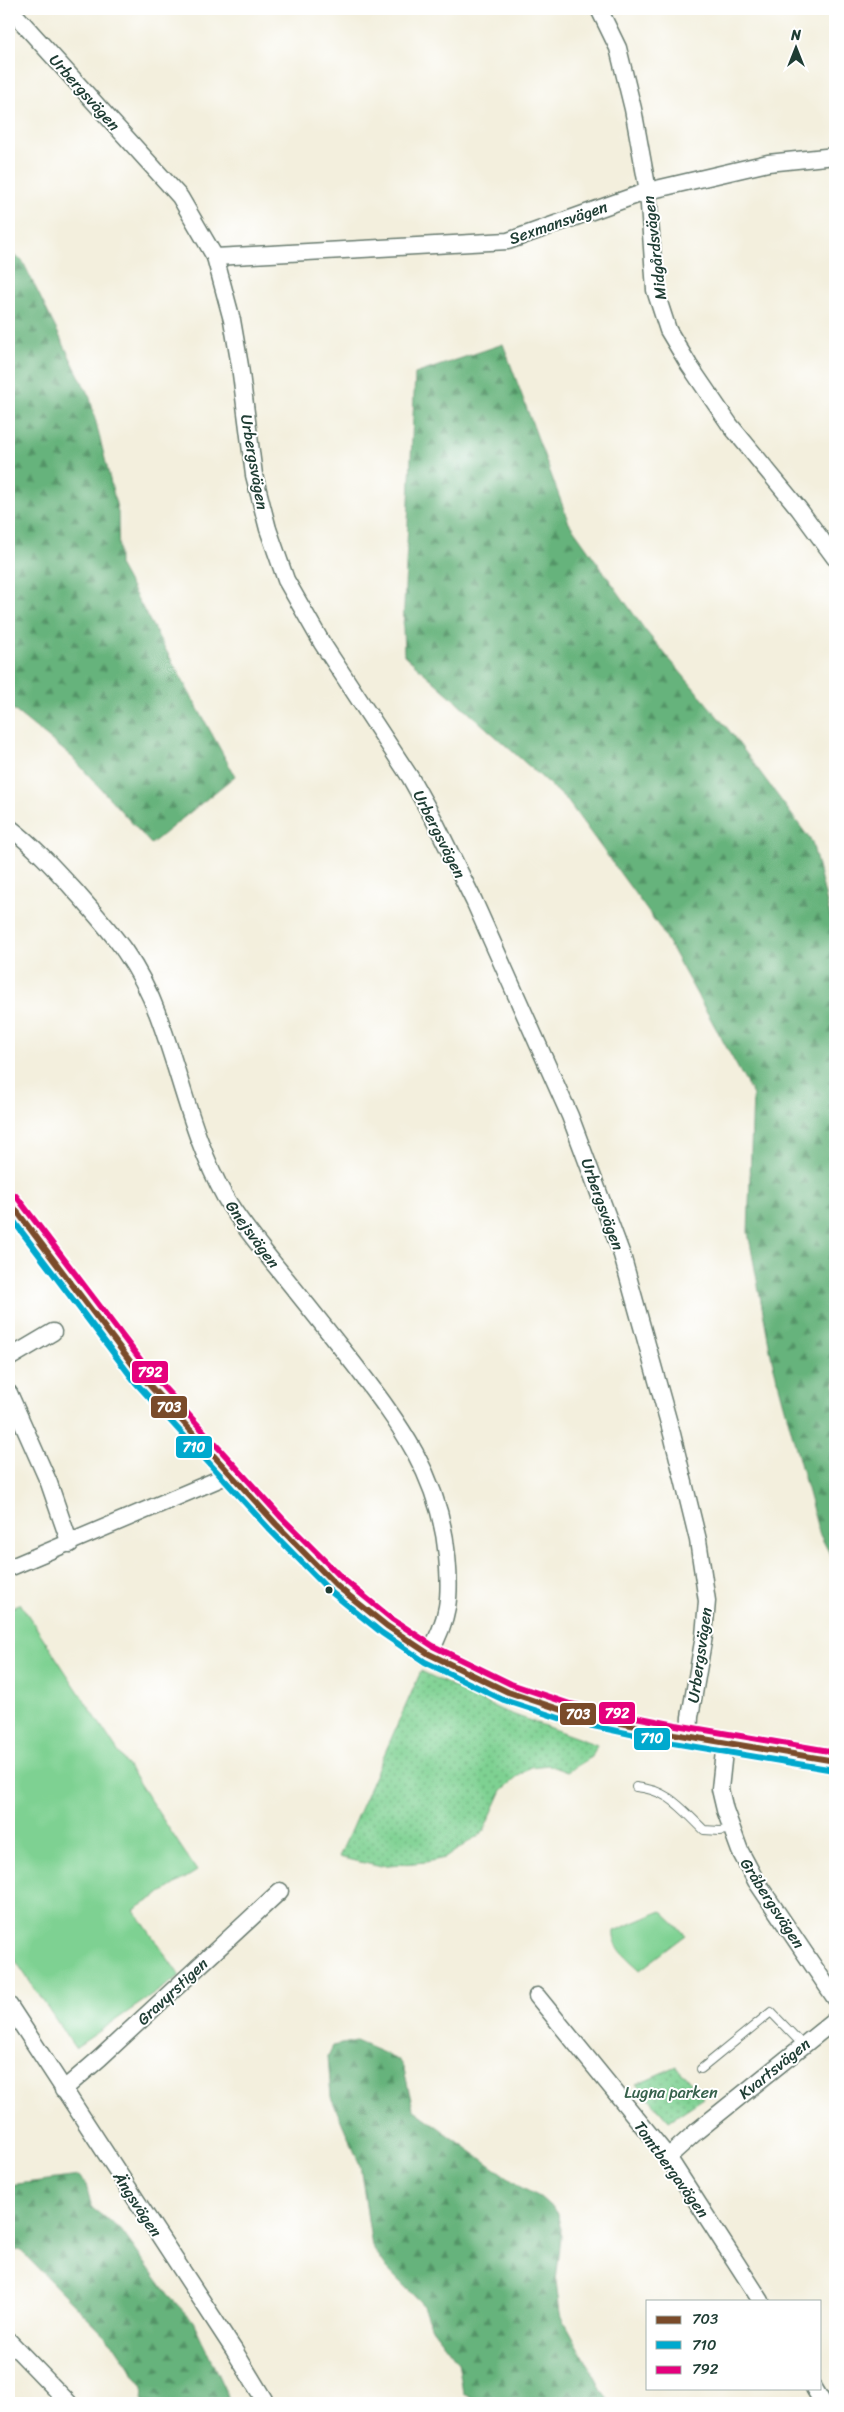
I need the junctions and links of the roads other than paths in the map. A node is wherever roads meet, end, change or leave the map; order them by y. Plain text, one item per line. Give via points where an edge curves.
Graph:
1 (10, 9) edge
2 (600, 9) edge
3 (835, 156) edge
4 (648, 191) junction
5 (214, 257) junction
6 (835, 558) edge
7 (9, 827) edge
8 (9, 1201) edge
9 (53, 1332) dead end
10 (9, 1358) edge
11 (9, 1394) edge
12 (231, 1474) junction
13 (70, 1544) junction
14 (9, 1568) edge
15 (429, 1654) junction
16 (689, 1736) junction
17 (726, 1742) junction
18 (835, 1761) edge
19 (636, 1787) dead end
20 (732, 1829) junction
21 (280, 1891) dead end
22 (537, 1996) dead end
23 (835, 1998) edge
24 (9, 2005) edge
25 (835, 2020) edge
26 (803, 2045) junction
27 (701, 2069) dead end
28 (63, 2090) junction
29 (668, 2157) junction
30 (761, 2300) edge
31 (9, 2341) edge
32 (815, 2390) edge
33 (70, 2403) edge
34 (266, 2403) edge
35 (824, 2403) edge

1 - 5 street, Urbergsvägen via 180,197
2 - 4 street, Midgårdsvägen via 618,48
3 - 4 street, Sexmansvägen via 768,163
4 - 5 street, Sexmansvägen via 508,241
4 - 6 street, Midgårdsvägen via 655,290 668,330 730,425 799,508
5 - 16 street, Urbergsvägen via 232,320 254,475 286,580 322,643 410,777 474,901 570,1116 622,1255 698,1540 707,1601
7 - 15 street, Gnejsvägen via 39,850 120,942 140,974 158,1015 206,1162 227,1200 393,1415 418,1455 441,1522 448,1573 448,1610 442,1632
8 - 12 street via 142,1377
9 - 10 street
11 - 13 street via 49,1484
12 - 13 street
12 - 15 street via 337,1586 386,1626
13 - 14 street
15 - 16 street via 508,1692 568,1712
16 - 17 street
17 - 18 street
17 - 20 street, Gråbergsvägen via 720,1789
19 - 20 lane via 653,1788 667,1795 704,1830
20 - 23 street, Gråbergsvägen via 756,1881
21 - 28 street, Gravyrstigen
22 - 29 street, Tomtbergavägen
24 - 28 street, Ängsvägen
25 - 26 street, Kvartsvägen
26 - 27 lane via 771,2012
26 - 29 street, Kvartsvägen
28 - 34 street, Ängsvägen
29 - 30 street, Tomtbergavägen
31 - 33 street
32 - 35 street

